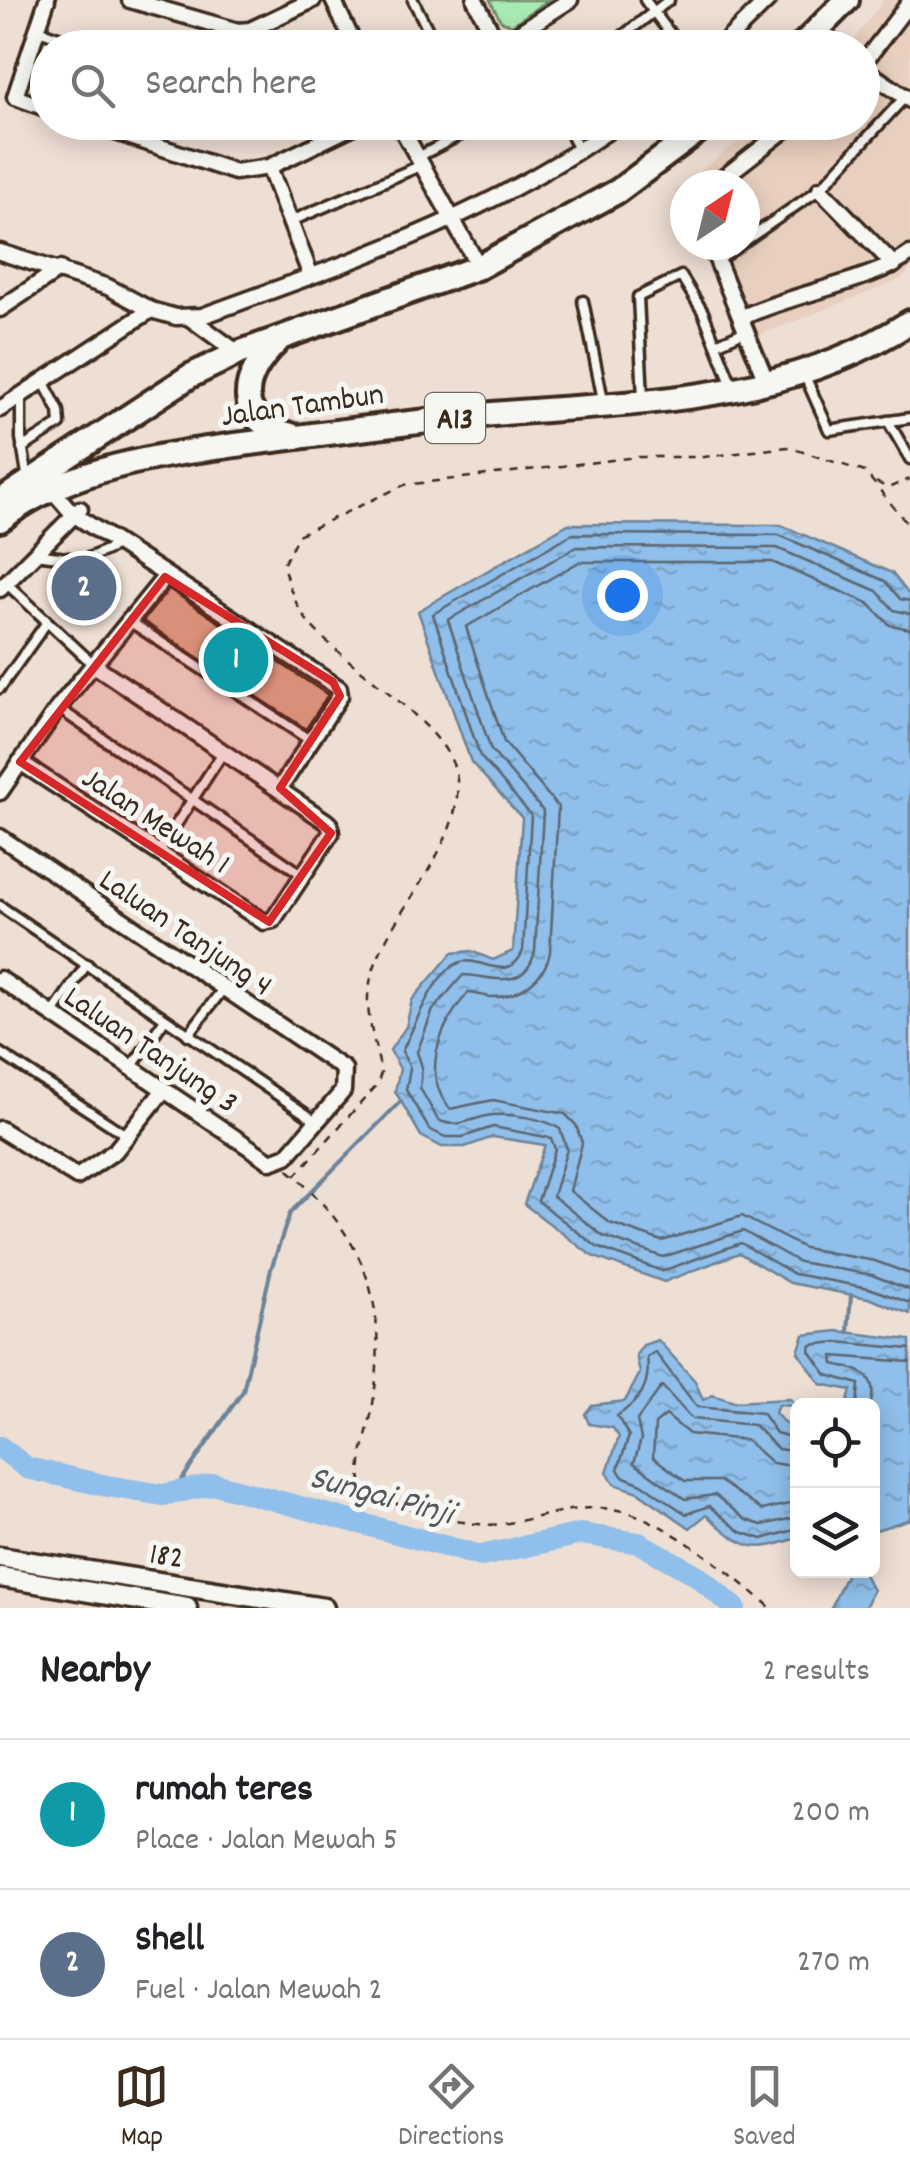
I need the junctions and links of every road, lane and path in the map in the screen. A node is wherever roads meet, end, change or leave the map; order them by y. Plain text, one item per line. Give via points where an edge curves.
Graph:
1 (47, 0) edge
2 (130, 0) edge
3 (312, 0) edge
4 (333, 0) edge
5 (413, 0) edge
6 (476, 0) edge
7 (570, 0) edge
8 (645, 0) edge
9 (668, 0) edge
10 (768, 0) edge
11 (847, 0) edge
12 (910, 2) edge
13 (655, 13) junction
14 (36, 29) edge
15 (235, 30) edge
16 (250, 30) edge
17 (345, 30) edge
18 (428, 30) edge
19 (491, 30) edge
20 (523, 30) edge
21 (632, 30) edge
22 (668, 30) edge
23 (737, 30) edge
24 (819, 30) edge
25 (880, 42) edge
26 (30, 48) edge
27 (880, 79) edge
28 (907, 99) edge
29 (30, 103) edge
30 (880, 127) edge
31 (137, 140) edge
32 (325, 140) edge
33 (408, 140) edge
34 (453, 140) edge
35 (574, 140) edge
36 (596, 140) edge
37 (686, 140) edge
38 (773, 140) edge
39 (867, 140) edge
40 (580, 152) junction
41 (420, 161) junction
42 (269, 167) junction
43 (734, 170) edge
44 (820, 189) junction
45 (452, 219) junction
46 (291, 222) junction
47 (760, 231) edge
48 (0, 252) edge
49 (910, 254) edge
50 (718, 260) edge
51 (894, 265) junction
52 (479, 267) junction
53 (60, 269) junction
54 (310, 276) junction
55 (583, 301) dead end
56 (0, 309) edge
57 (152, 310) junction
58 (190, 318) junction
59 (910, 322) edge
60 (745, 324) junction
61 (284, 336) junction
62 (716, 344) junction
63 (238, 353) junction
64 (804, 374) junction
65 (43, 381) junction
66 (767, 383) junction
67 (734, 390) junction
68 (21, 395) junction
69 (644, 402) junction
70 (604, 404) junction
71 (0, 409) edge
72 (910, 418) edge
73 (888, 421) junction
74 (300, 437) junction
75 (22, 448) junction
76 (910, 460) edge
77 (910, 479) edge
78 (875, 481) junction
79 (28, 482) junction
80 (63, 487) junction
81 (0, 501) edge
82 (78, 514) junction
83 (0, 520) edge
84 (910, 527) edge
85 (120, 544) junction
86 (32, 554) junction
87 (164, 577) junction
88 (3, 585) edge
89 (129, 621) junction
90 (47, 622) junction
91 (94, 665) junction
92 (0, 688) edge
93 (58, 708) junction
94 (311, 742) junction
95 (224, 751) junction
96 (20, 762) junction
97 (280, 788) junction
98 (0, 792) edge
99 (191, 801) junction
100 (0, 838) edge
101 (159, 851) junction
102 (304, 876) junction
103 (0, 906) edge
104 (87, 964) junction
105 (0, 980) edge
106 (224, 989) junction
107 (53, 1013) junction
108 (165, 1019) junction
109 (188, 1035) junction
110 (0, 1053) edge
111 (130, 1069) junction
112 (163, 1091) junction
113 (316, 1120) junction
114 (0, 1128) edge
115 (127, 1136) junction
116 (276, 1163) junction
117 (295, 1176) junction
118 (0, 1558) edge
119 (0, 1577) edge
120 (186, 1608) edge
121 (324, 1608) edge
122 (771, 1608) edge

1 - 14 street
2 - 15 street
3 - 16 street
4 - 17 street
5 - 18 lane
6 - 19 street
7 - 20 street
8 - 13 lane
9 - 13 lane
10 - 23 street
11 - 24 main road
12 - 25 street
13 - 21 lane
13 - 22 lane
26 - 29 street via 14,97
27 - 28 street
28 - 30 lane
31 - 42 street via 221,170
32 - 42 street
33 - 41 street
34 - 41 lane
35 - 40 lane
36 - 40 street
37 - 52 main road via 618,191
38 - 43 street
39 - 44 lane
40 - 45 street
41 - 45 street
41 - 46 lane
42 - 46 street
44 - 47 lane
44 - 51 street
45 - 52 street
45 - 54 street
46 - 54 street
48 - 53 street
49 - 51 street
50 - 60 street
51 - 60 street via 788,297
52 - 61 main road
53 - 56 street
53 - 57 street
54 - 58 street
55 - 70 lane
57 - 58 street
57 - 65 street
58 - 63 street
59 - 64 main road, Jalan Tambun / A13 via 859,354
60 - 62 lane
60 - 66 street
61 - 63 main road
61 - 74 main road via 259,362 248,403 264,426
62 - 67 lane
62 - 69 lane via 685,277 640,294
63 - 79 main road via 190,376
64 - 66 main road, Jalan Tambun / A13
64 - 73 lane via 830,430
65 - 68 street
65 - 75 lane via 60,424
66 - 67 main road, Jalan Tambun / A13
67 - 69 main road, Jalan Tambun / A13
68 - 71 street
68 - 75 lane
69 - 70 main road, Jalan Tambun / A13
70 - 74 main road, Jalan Tambun / A13
72 - 73 lane
73 - 76 lane
74 - 80 main road, Jalan Tambun / A13 via 168,454
75 - 79 lane
77 - 78 path via 888,488
78 - 84 path
78 - 117 path via 855,466 798,447 637,456 404,485 298,535 283,565 304,616 440,742 458,778 452,815 429,870 373,972 368,996 381,1073 377,1085
79 - 81 main road
80 - 82 street
80 - 83 main road, Jalan Tambun / A13
82 - 85 street
82 - 86 street
85 - 86 lane via 84,560
85 - 87 street
86 - 88 street
87 - 89 street
87 - 94 street via 333,682 340,696
88 - 90 lane
89 - 91 street
89 - 94 lane
90 - 91 lane
90 - 92 lane
91 - 93 street
91 - 95 street
93 - 96 street
93 - 99 lane
94 - 97 street
95 - 97 street
95 - 99 lane
96 - 98 street
96 - 101 street, Jalan Mewah 1
97 - 102 street via 327,822 331,833
99 - 101 lane
99 - 102 lane
100 - 106 street, Laluan Tanjung 4
101 - 102 street, Jalan Mewah 1 via 264,922 273,920
103 - 104 lane
104 - 107 lane
104 - 108 lane
105 - 107 street, Laluan Tanjung 3
106 - 109 lane
106 - 113 street, Laluan Tanjung 4 via 344,1070 342,1091
107 - 111 street, Laluan Tanjung 3
108 - 109 lane
108 - 111 lane
109 - 113 lane
110 - 115 lane
111 - 112 street, Laluan Tanjung 3
112 - 115 street
112 - 116 street, Laluan Tanjung 3
113 - 116 street
114 - 115 street via 74,1177 110,1156
116 - 117 path
117 - 122 path via 350,1235 375,1294 376,1372 362,1486 478,1525 574,1507 628,1512 698,1551
118 - 121 street, 182
119 - 120 street, 182

